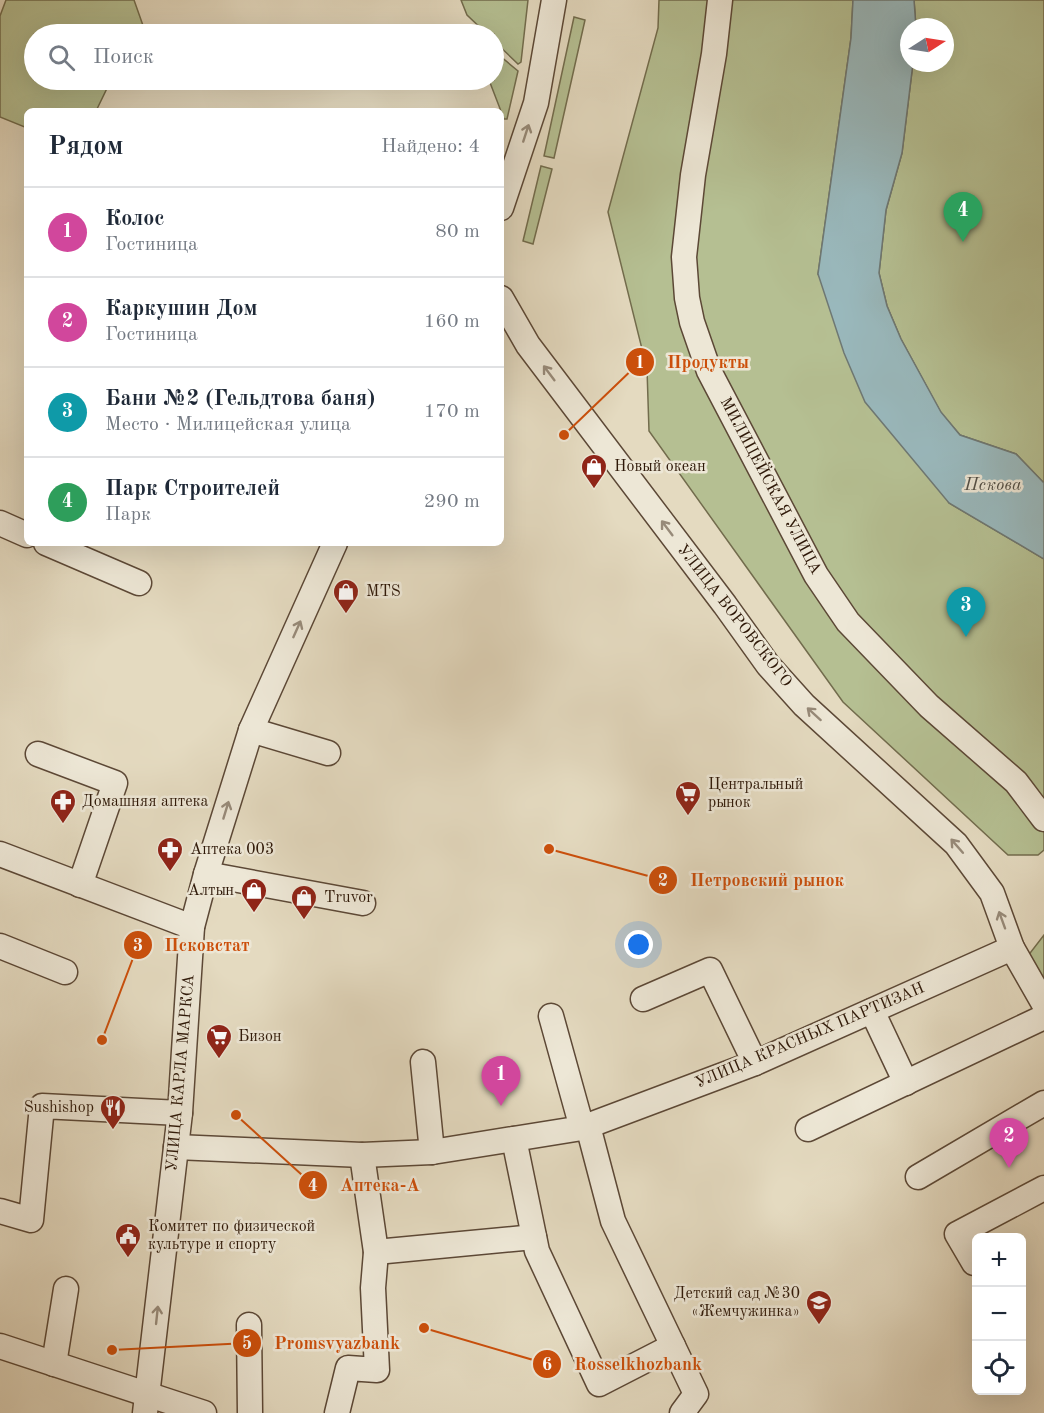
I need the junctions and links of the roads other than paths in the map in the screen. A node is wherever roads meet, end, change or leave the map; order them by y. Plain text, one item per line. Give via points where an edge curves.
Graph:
1 (554, 0) edge
2 (720, 0) edge
3 (504, 199) edge
4 (504, 303) edge
5 (0, 523) edge
6 (24, 534) edge
7 (53, 546) edge
8 (335, 546) edge
9 (139, 583) dead end
10 (251, 730) junction
11 (328, 753) dead end
12 (38, 754) dead end
13 (1044, 819) edge
14 (0, 855) edge
15 (206, 874) junction
16 (80, 885) junction
17 (363, 903) dead end
18 (192, 927) junction
19 (0, 946) edge
20 (1012, 948) junction
21 (65, 972) dead end
22 (644, 999) dead end
23 (1044, 1004) edge
24 (872, 1011) junction
25 (551, 1016) dead end
26 (1044, 1017) edge
27 (423, 1062) dead end
28 (755, 1064) junction
29 (906, 1083) junction
30 (1044, 1103) edge
31 (180, 1113) junction
32 (585, 1127) junction
33 (808, 1129) dead end
34 (514, 1139) junction
35 (176, 1147) junction
36 (432, 1152) junction
37 (362, 1155) junction
38 (918, 1177) dead end
39 (1044, 1188) edge
40 (0, 1211) edge
41 (534, 1238) junction
42 (376, 1252) junction
43 (972, 1260) edge
44 (66, 1288) dead end
45 (249, 1325) dead end
46 (0, 1346) edge
47 (674, 1346) junction
48 (54, 1364) junction
49 (146, 1403) edge
50 (204, 1413) edge
51 (250, 1413) edge
52 (337, 1413) edge
53 (682, 1413) edge

3 -> 1 street via 536,103
2 - 13 street, МИЛИЦЕЙСКАЯ УЛИЦА via 684,257 687,298 703,355 816,575 848,622 929,706 1016,782
20 -> 4 street, УЛИЦА ВОРОВСКОГО via 992,892 956,844 804,705 768,666 528,345
5 - 6 street
7 - 9 street
10 -> 8 street, УЛИЦА КАРЛА МАРКСА
10 - 11 street
15 -> 10 street, УЛИЦА КАРЛА МАРКСА
12 - 16 street via 115,783
14 - 16 street
15 - 17 street
15 - 18 street, УЛИЦА КАРЛА МАРКСА
16 - 18 street
18 - 31 street, УЛИЦА КАРЛА МАРКСА
19 - 21 street
20 - 23 street, УЛИЦА ВОРОВСКОГО
20 - 24 street, УЛИЦА КРАСНЫХ ПАРТИЗАН
22 - 28 street via 710,970
24 - 28 street, УЛИЦА КРАСНЫХ ПАРТИЗАН
24 - 29 street
25 - 32 street
26 - 29 street
27 - 36 street
28 - 32 street, УЛИЦА КРАСНЫХ ПАРТИЗАН
29 - 33 street
30 - 38 street
31 - 35 street, УЛИЦА КАРЛА МАРКСА
31 - 40 street via 42,1106 31,1220
32 - 34 street, УЛИЦА КРАСНЫХ ПАРТИЗАН
32 - 47 street via 613,1221
34 - 36 street, УЛИЦА КРАСНЫХ ПАРТИЗАН
34 - 41 street
35 - 37 street, УЛИЦА КРАСНЫХ ПАРТИЗАН
49 -> 35 street, УЛИЦА КАРЛА МАРКСА
36 - 37 street, УЛИЦА КРАСНЫХ ПАРТИЗАН
37 - 42 street
39 - 43 street via 957,1234
41 - 42 street
41 - 47 street via 599,1384
42 - 52 street via 373,1288 377,1370 348,1368
44 - 48 street
45 - 51 street
46 - 48 street
47 - 53 street via 696,1394
48 - 49 street
49 - 50 street

